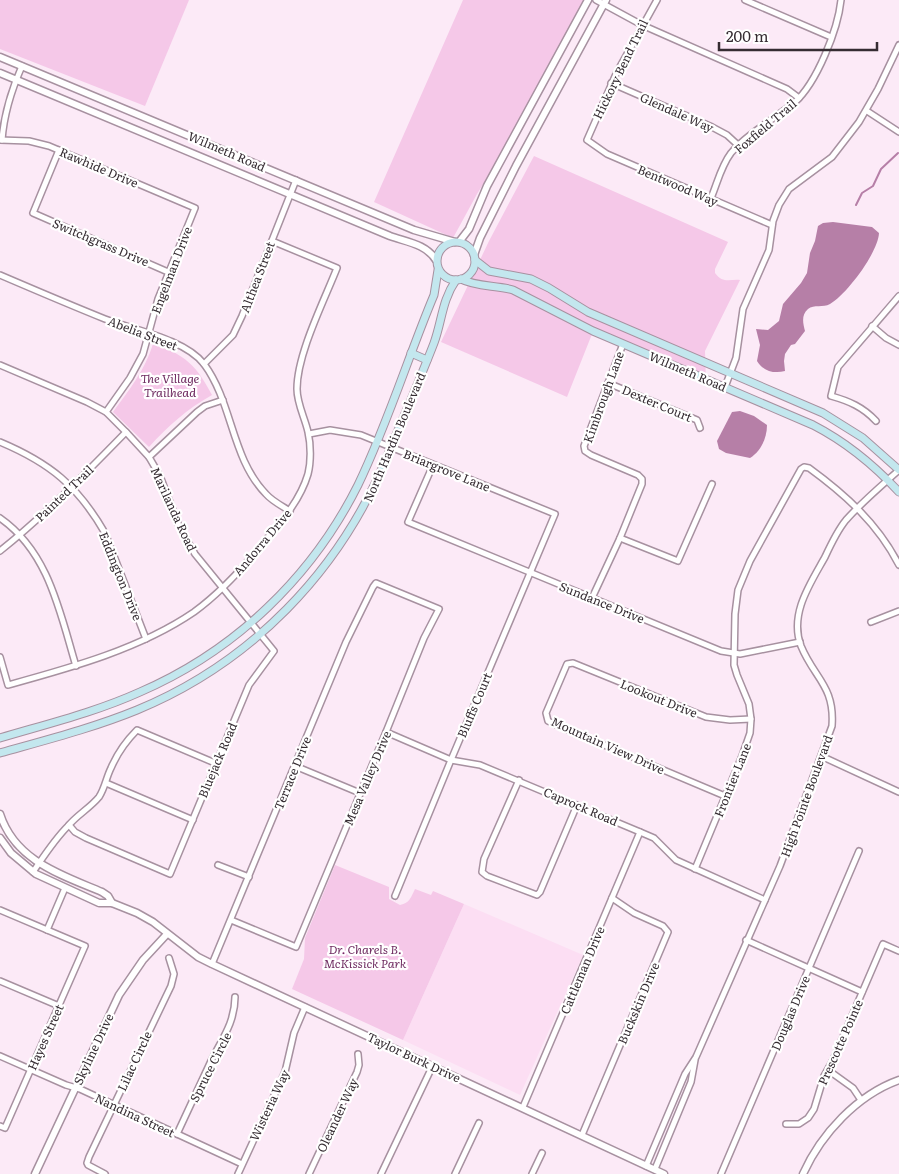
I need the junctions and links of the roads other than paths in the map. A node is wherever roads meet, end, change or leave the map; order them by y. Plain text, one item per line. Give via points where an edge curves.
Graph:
1 (588, 0) edge
2 (596, 0) edge
3 (657, 0) edge
4 (745, 0) edge
5 (841, 0) edge
6 (605, 2) edge
7 (642, 25) junction
8 (831, 37) junction
9 (899, 45) edge
10 (0, 57) edge
11 (22, 66) junction
12 (0, 73) edge
13 (16, 80) junction
14 (611, 83) junction
15 (799, 98) junction
16 (867, 110) junction
17 (899, 132) edge
18 (1, 140) edge
19 (587, 140) joint
20 (739, 146) junction
21 (59, 150) junction
22 (296, 180) junction
23 (290, 195) junction
24 (711, 198) junction
25 (195, 208) joint
26 (772, 225) junction
27 (272, 241) junction
28 (457, 242) junction
29 (474, 257) junction
30 (436, 260) junction
31 (438, 270) junction
32 (168, 272) junction
33 (0, 275) edge
34 (459, 280) junction
35 (899, 296) edge
36 (872, 326) junction
37 (149, 335) junction
38 (623, 344) junction
39 (899, 345) edge
40 (411, 353) junction
41 (427, 360) junction
42 (204, 364) junction
43 (0, 365) edge
44 (731, 373) junction
45 (608, 383) junction
46 (724, 387) junction
47 (223, 400) junction
48 (106, 412) junction
49 (876, 421) dead end
50 (700, 428) dead end
51 (126, 432) junction
52 (309, 434) junction
53 (376, 441) junction
54 (0, 442) edge
55 (391, 447) junction
56 (149, 457) junction
57 (433, 465) junction
58 (899, 470) edge
59 (888, 480) junction
60 (712, 484) dead end
61 (72, 487) junction
62 (899, 492) edge
63 (858, 508) junction
64 (290, 511) junction
65 (555, 514) joint
66 (0, 518) edge
67 (20, 536) junction
68 (620, 538) junction
69 (0, 551) edge
70 (899, 565) edge
71 (530, 572) junction
72 (376, 583) joint
73 (222, 588) junction
74 (592, 598) junction
75 (899, 611) edge
76 (252, 622) junction
77 (871, 622) dead end
78 (261, 634) junction
79 (146, 639) junction
80 (800, 642) junction
81 (274, 651) joint
82 (734, 653) junction
83 (0, 657) edge
84 (570, 663) joint
85 (76, 666) junction
86 (751, 718) junction
87 (386, 732) junction
88 (0, 738) edge
89 (0, 753) edge
90 (822, 756) junction
91 (451, 760) junction
92 (215, 763) junction
93 (295, 766) junction
94 (518, 780) junction
95 (106, 783) junction
96 (899, 792) edge
97 (360, 793) junction
98 (725, 796) junction
99 (577, 805) junction
100 (0, 814) edge
101 (193, 820) junction
102 (69, 825) junction
103 (640, 832) junction
104 (0, 838) edge
105 (858, 851) dead end
106 (39, 864) junction
107 (218, 865) dead end
108 (695, 868) junction
109 (33, 872) junction
110 (249, 877) junction
111 (65, 888) junction
112 (396, 896) dead end
113 (612, 898) junction
114 (765, 900) junction
115 (112, 903) junction
116 (0, 910) edge
117 (231, 920) junction
118 (47, 930) junction
119 (167, 934) junction
120 (746, 940) junction
121 (899, 951) edge
122 (169, 958) dead end
123 (212, 964) junction
124 (809, 968) junction
125 (0, 981) edge
126 (862, 992) junction
127 (235, 997) dead end
128 (59, 1006) junction
129 (305, 1007) junction
130 (358, 1054) dead end
131 (0, 1056) edge
132 (696, 1057) junction
133 (432, 1065) junction
134 (31, 1069) junction
135 (828, 1070) junction
136 (899, 1080) edge
137 (75, 1087) junction
138 (861, 1100) junction
139 (113, 1104) junction
140 (523, 1107) junction
141 (479, 1123) dead end
142 (786, 1124) dead end
143 (2, 1127) edge
144 (177, 1134) junction
145 (582, 1135) junction
146 (542, 1153) dead end
147 (242, 1164) junction
148 (646, 1166) junction
149 (655, 1169) junction
150 (310, 1172) edge
151 (35, 1174) edge
152 (105, 1174) edge
153 (238, 1174) edge
154 (317, 1174) edge
155 (381, 1174) edge
156 (455, 1174) edge
157 (532, 1174) edge
158 (664, 1174) edge
159 (720, 1174) edge
160 (803, 1174) edge

1 - 28 street via 486,186 469,229
2 - 6 street
3 - 7 street, Hickory Bend Trail
4 - 8 street
5 - 8 street, Foxfield Trail
6 - 7 street
6 - 29 street via 516,166 480,238
7 - 14 street, Hickory Bend Trail
7 - 15 street via 787,89
8 - 15 street, Foxfield Trail via 818,69
9 - 16 street
10 - 11 street, Wilmeth Road
11 - 13 street
11 - 22 street, Wilmeth Road
12 - 13 street, Wilmeth Road
13 - 18 street via 6,107
13 - 23 street, Wilmeth Road
14 - 19 street, Hickory Bend Trail
14 - 20 street, Glendale Way via 712,127
15 - 20 street, Foxfield Trail
16 - 17 street
16 - 26 street via 832,157 789,189
18 - 21 street, Rawhide Drive via 29,141
19 - 24 street, Bentwood Way via 607,154
20 - 24 street, Foxfield Trail via 723,166
21 - 25 street, Rawhide Drive
21 - 32 street, Switchgrass Drive via 33,213
22 - 23 street, Althea Street
22 - 28 street, Wilmeth Road via 414,230
23 - 27 street, Althea Street
23 - 30 street, Wilmeth Road via 424,248
24 - 26 street, Bentwood Way
25 - 32 street, Engelman Drive
26 - 44 street via 768,250 743,309
27 - 42 street, Althea Street via 233,335
27 - 52 street, Andorra Drive via 337,268 298,371 298,401
28 - 29 main road via 468,246
28 - 30 main road via 442,247
29 - 34 main road via 472,271
29 - 44 main road, Wilmeth Road via 489,271 531,279 588,312
30 - 31 main road
31 - 34 main road via 447,278
31 - 40 main road, North Hardin Boulevard via 434,295
32 - 37 street, Engelman Drive
33 - 37 street, Abelia Street
34 - 38 main road, Wilmeth Road via 513,290
34 - 41 main road, North Hardin Boulevard via 447,294
35 - 36 street
36 - 39 street
36 - 49 street via 838,367 831,396 857,405
37 - 42 street, Abelia Street via 172,342
37 - 48 street, Engelman Drive via 130,378
38 - 45 street, Kimbrough Lane
38 - 46 main road, Wilmeth Road
40 - 41 main road
40 - 53 main road, North Hardin Boulevard
41 - 55 main road, North Hardin Boulevard
42 - 47 street, Abelia Street
43 - 48 street, Marilanda Road
44 - 46 street
44 - 58 main road, Wilmeth Road via 832,417 863,438
45 - 50 street, Dexter Court via 697,420
45 - 68 street, Kimbrough Lane via 584,446 585,451 642,479
46 - 59 main road, Wilmeth Road via 825,431
47 - 56 street via 196,412
47 - 64 street, Abelia Street via 244,461 256,482 266,494
48 - 51 street, Marilanda Road
51 - 56 street, Marilanda Road
51 - 61 street, Painted Trail
52 - 53 street, Briargrove Lane via 346,431
52 - 64 street, Andorra Drive via 308,473
53 - 55 street, Briargrove Lane
53 - 76 main road, North Hardin Boulevard via 356,487 322,544 291,584
54 - 61 street, Eddington Drive via 34,457
55 - 57 street, Briargrove Lane
55 - 78 main road, North Hardin Boulevard via 366,503 336,551 304,592
56 - 73 street, Marilanda Road via 160,476 179,526 195,554
57 - 65 street, Briargrove Lane
57 - 71 street, Sundance Drive via 408,522
58 - 59 street, High Pointe Boulevard
59 - 62 main road, Wilmeth Road
59 - 63 street, High Pointe Boulevard
60 - 68 street via 678,561
61 - 67 street, Painted Trail
61 - 79 street, Eddington Drive via 105,533
63 - 70 street via 883,538
63 - 80 street, High Pointe Boulevard via 839,531 803,598 799,615
63 - 82 street, Frontier Lane via 809,468 801,469 750,561 738,590
64 - 73 street, Andorra Drive
65 - 71 street, Bluffs Court
66 - 67 street
67 - 69 street, Painted Trail
67 - 85 street via 35,554 49,580
68 - 74 street
71 - 74 street, Sundance Drive
71 - 91 street, Bluffs Court
72 - 87 street, Mesa Valley Drive via 439,609
72 - 93 street, Terrace Drive via 346,642
73 - 76 street, Marilanda Road
73 - 79 street, Andorra Drive via 194,612
74 - 82 street, Sundance Drive via 713,648
75 - 77 street
76 - 78 street, Marilanda Road
76 - 88 main road, North Hardin Boulevard via 200,661 154,686 104,706
78 - 81 street, Marilanda Road
78 - 89 main road, North Hardin Boulevard via 214,670 160,700 109,721
79 - 85 street, Andorra Drive
80 - 82 street, Sundance Drive
80 - 90 street, High Pointe Boulevard via 827,688 832,704 832,726
81 - 92 street, Bluejack Road via 250,684
82 - 86 street, Frontier Lane via 735,671 749,704
83 - 85 street, Andorra Drive via 8,685
84 - 86 street, Lookout Drive via 706,717
84 - 98 street, Mountain View Drive via 546,713 548,721
86 - 98 street, Frontier Lane via 747,744
87 - 91 street, Caprock Road
87 - 97 street, Mesa Valley Drive
90 - 96 street
90 - 114 street, High Pointe Boulevard
91 - 94 street, Caprock Road via 480,764
91 - 112 street, Bluffs Court
92 - 95 street via 137,730 118,754
92 - 101 street, Bluejack Road
93 - 97 street
93 - 110 street, Terrace Drive
94 - 99 street, Caprock Road
94 - 99 street via 484,859 482,869 487,876 538,895
95 - 101 street
95 - 102 street via 100,796
97 - 117 street, Mesa Valley Drive via 296,947
98 - 108 street, Frontier Lane
99 - 103 street, Caprock Road
100 - 106 street via 6,830 26,855
101 - 102 street, Bluejack Road via 170,874 86,838
102 - 106 street
103 - 108 street, Caprock Road via 654,838 676,860
103 - 113 street, Cattleman Drive
104 - 109 street via 11,853
105 - 124 street, Douglas Drive
106 - 109 street
106 - 115 street via 102,892
107 - 110 street
108 - 114 street, Caprock Road
109 - 111 street
110 - 117 street, Terrace Drive
111 - 115 street via 99,902
111 - 118 street
113 - 140 street, Cattleman Drive
113 - 145 street, Buckskin Drive via 634,913 663,926 668,932
114 - 120 street, High Pointe Boulevard
115 - 119 street, Taylor Burk Drive via 146,917
116 - 118 street
117 - 123 street, Terrace Drive
118 - 128 street, Hayes Street via 84,946
119 - 123 street, Taylor Burk Drive
119 - 137 street, Skyline Drive via 143,960 119,995
120 - 124 street
120 - 132 street, High Pointe Boulevard
121 - 126 street, Prescotte Pointe via 883,944
122 - 139 street, Lilac Circle via 174,974 171,986
123 - 129 street, Taylor Burk Drive
124 - 126 street
124 - 159 street, Douglas Drive
125 - 128 street
126 - 135 street, Prescotte Pointe
127 - 144 street, Spruce Circle via 229,1030
128 - 134 street, Hayes Street
129 - 133 street, Taylor Burk Drive
129 - 147 street, Wisteria Way via 294,1033 285,1072
130 - 150 street, Oleander Way via 357,1072
131 - 134 street, Nandina Street
132 - 148 street, High Pointe Boulevard via 685,1074
132 - 149 street, High Pointe Boulevard via 691,1082
133 - 140 street, Taylor Burk Drive
133 - 155 street
134 - 137 street, Nandina Street
134 - 143 street, Hayes Street
135 - 138 street via 853,1088
135 - 142 street, Prescotte Pointe via 808,1118 799,1124
136 - 138 street
137 - 139 street, Nandina Street
137 - 151 street, Skyline Drive
138 - 160 street via 816,1149
139 - 144 street, Nandina Street
139 - 152 street, Lilac Circle via 87,1163
140 - 145 street, Taylor Burk Drive
141 - 156 street
144 - 147 street, Nandina Street
145 - 148 street, Taylor Burk Drive
146 - 157 street
147 - 153 street, Wisteria Way
148 - 149 street, Taylor Burk Drive
149 - 158 street, Taylor Burk Drive
150 - 154 street

